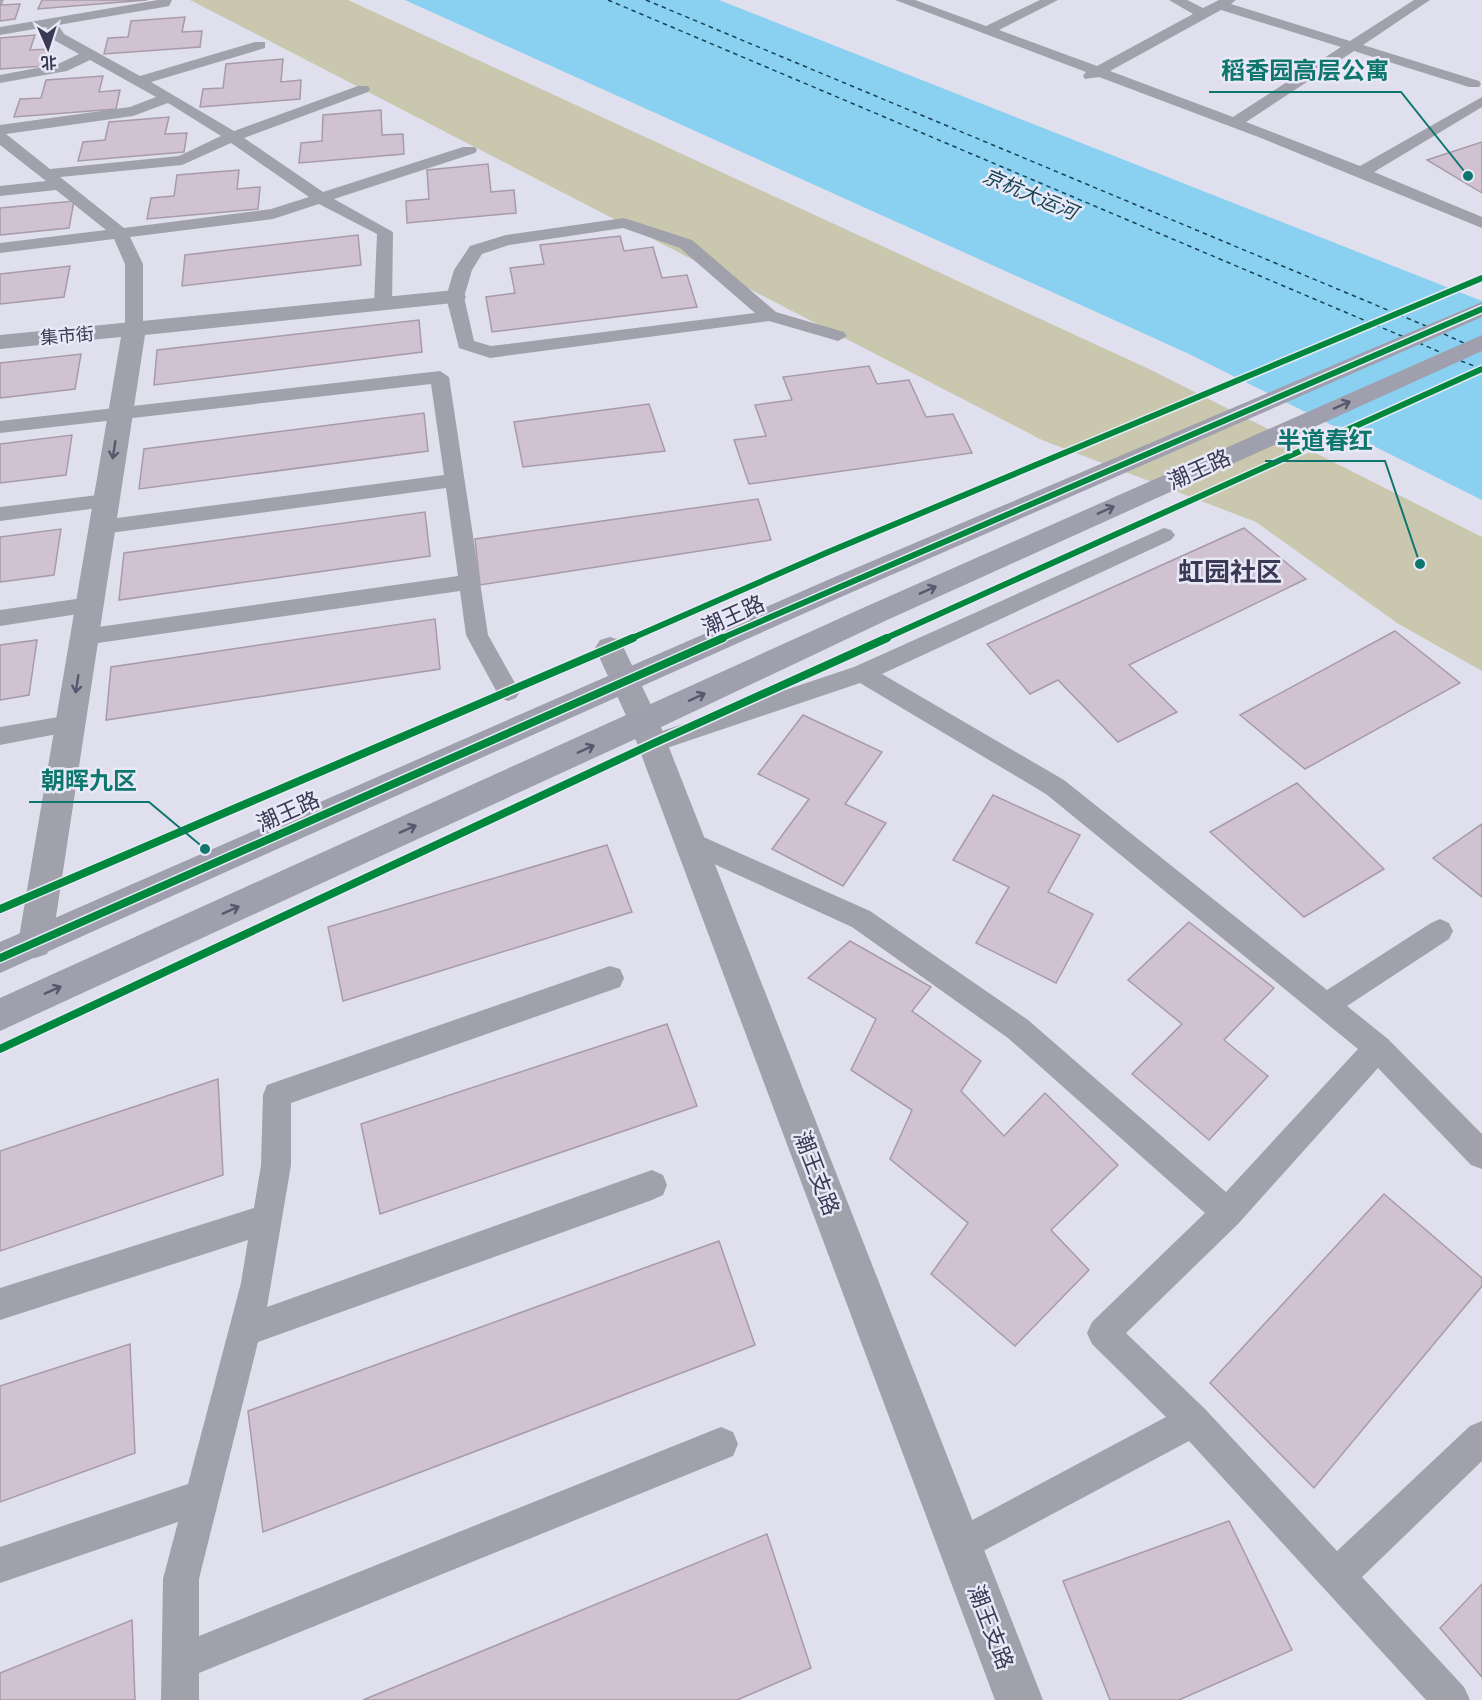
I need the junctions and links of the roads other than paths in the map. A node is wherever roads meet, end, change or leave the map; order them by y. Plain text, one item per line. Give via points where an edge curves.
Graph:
1 (165, 0) edge
2 (902, 0) edge
3 (1051, 0) edge
4 (1176, 0) edge
5 (1423, 0) edge
6 (1225, 3) edge
7 (1204, 14) junction
8 (49, 22) junction
9 (0, 31) edge
10 (986, 31) junction
11 (260, 45) dead end
12 (1352, 46) junction
13 (90, 54) junction
14 (1098, 72) junction
15 (0, 79) edge
16 (139, 81) junction
17 (1079, 82) dead end
18 (1479, 85) edge
19 (363, 89) dead end
20 (168, 98) junction
21 (1482, 100) edge
22 (1237, 121) junction
23 (0, 130) edge
24 (0, 137) edge
25 (232, 137) junction
26 (469, 150) dead end
27 (1364, 171) junction
28 (53, 179) junction
29 (0, 191) edge
30 (320, 197) junction
31 (1482, 223) edge
32 (119, 232) junction
33 (0, 248) edge
34 (455, 297) junction
35 (383, 305) junction
36 (1482, 309) edge
37 (770, 316) junction
38 (134, 330) junction
39 (838, 336) dead end
40 (0, 342) edge
41 (1482, 342) edge
42 (120, 413) junction
43 (0, 427) edge
44 (455, 480) junction
45 (0, 514) edge
46 (104, 514) junction
47 (1164, 535) dead end
48 (469, 582) junction
49 (90, 605) junction
50 (0, 618) edge
51 (84, 637) junction
52 (610, 648) dead end
53 (862, 673) junction
54 (626, 682) junction
55 (508, 692) dead end
56 (70, 724) junction
57 (648, 733) junction
58 (0, 736) edge
59 (690, 842) junction
60 (1440, 931) dead end
61 (35, 943) junction
62 (0, 958) edge
63 (610, 978) dead end
64 (1325, 1006) junction
65 (0, 1015) edge
66 (1378, 1048) junction
67 (1482, 1155) edge
68 (652, 1185) dead end
69 (1227, 1214) junction
70 (267, 1219) junction
71 (0, 1304) edge
72 (244, 1331) junction
73 (1193, 1421) junction
74 (1482, 1438) edge
75 (721, 1444) dead end
76 (202, 1497) junction
77 (960, 1545) junction
78 (0, 1565) edge
79 (1337, 1576) junction
80 (180, 1662) junction
81 (180, 1700) edge
82 (1019, 1700) edge
83 (1451, 1700) edge

1 - 8 lane
2 - 10 lane
3 - 10 lane
4 - 7 lane
5 - 12 lane
6 - 7 lane
6 - 12 lane
7 - 14 lane
8 - 9 lane
8 - 13 lane via 59,37
10 - 14 lane
11 - 16 lane
12 - 18 lane
12 - 22 lane
13 - 15 lane via 62,68
13 - 16 lane
14 - 17 lane
14 - 22 lane
16 - 20 lane
19 - 25 lane
20 - 23 lane via 133,111
20 - 25 lane
21 - 27 lane
22 - 27 lane
24 - 28 lane
25 - 28 lane via 182,160
25 - 30 lane
26 - 30 lane
27 - 31 lane
28 - 29 lane
28 - 32 lane
30 - 32 lane via 273,214
30 - 35 lane via 385,232
32 - 33 lane
32 - 38 lane via 134,264
34 - 35 street, 集市街
34 - 37 lane via 466,344 490,352
34 - 37 lane via 463,270 476,250 506,240 624,223 686,243
35 - 38 street, 集市街
36 - 54 main road, 潮王路
37 - 39 lane
38 - 40 street, 集市街
38 - 42 street
57 -> 41 main road, 潮王路 via 875,614
42 - 43 lane
42 - 44 lane via 440,377
42 -> 46 street
44 - 46 lane
44 - 48 lane
45 - 46 lane
46 - 49 street
47 - 53 lane
48 - 51 lane
48 - 55 lane via 477,635
49 - 50 lane
49 - 51 street
51 -> 56 street
52 - 54 street, 潮王支路
53 - 57 lane
53 - 64 lane via 1055,787
54 - 57 street, 潮王支路
54 - 61 main road, 潮王路
56 - 58 lane
56 - 61 street
57 - 59 street, 潮王支路
65 -> 57 main road, 潮王路
59 - 69 lane via 861,919 1018,1029
59 - 77 street, 潮王支路
60 - 64 lane
61 - 62 main road, 潮王路
63 - 70 lane via 277,1095 276,1165
64 - 66 lane
66 - 67 lane
66 - 69 lane
68 - 72 lane
69 - 73 lane via 1103,1333
70 - 71 lane
70 - 72 lane via 257,1283
72 - 76 lane
73 - 77 lane
73 - 79 lane
74 - 79 lane
75 - 80 lane
76 - 78 lane
76 - 80 lane via 181,1579
77 - 82 street, 潮王支路
79 - 83 lane
80 - 81 lane

